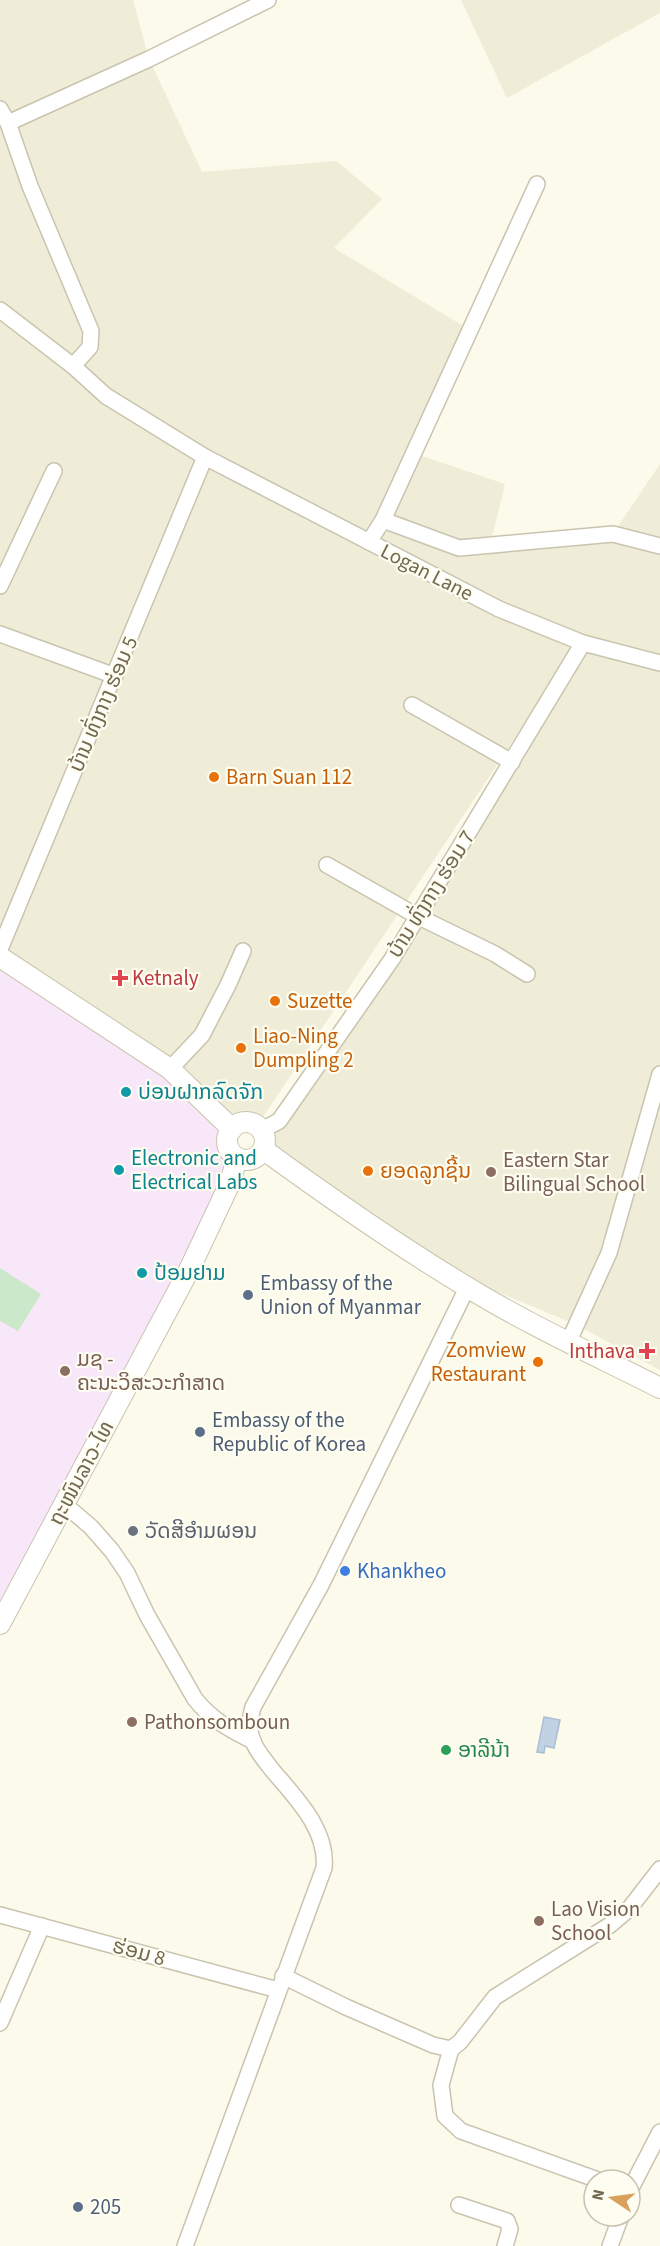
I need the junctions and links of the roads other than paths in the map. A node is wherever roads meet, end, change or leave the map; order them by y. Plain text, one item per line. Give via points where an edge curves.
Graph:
1 (268, 0) edge
2 (0, 109) edge
3 (8, 123) junction
4 (537, 184) dead end
5 (0, 310) edge
6 (73, 366) junction
7 (205, 457) junction
8 (54, 471) dead end
9 (383, 520) junction
10 (369, 542) junction
11 (660, 546) edge
12 (0, 586) edge
13 (0, 634) edge
14 (583, 643) junction
15 (660, 663) edge
16 (115, 676) junction
17 (412, 705) dead end
18 (512, 762) junction
19 (327, 865) dead end
20 (417, 916) junction
21 (0, 949) edge
22 (243, 951) dead end
23 (0, 957) edge
24 (527, 974) dead end
25 (170, 1069) junction
26 (660, 1074) edge
27 (232, 1129) junction
28 (263, 1140) junction
29 (237, 1158) junction
30 (467, 1288) junction
31 (568, 1342) junction
32 (660, 1388) edge
33 (64, 1504) junction
34 (0, 1624) edge
35 (253, 1741) junction
36 (660, 1869) edge
37 (0, 1915) edge
38 (42, 1926) junction
39 (280, 1983) junction
40 (0, 2023) edge
41 (451, 2049) junction
42 (660, 2132) edge
43 (641, 2168) edge
44 (582, 2174) edge
45 (459, 2205) dead end
46 (617, 2228) edge
47 (185, 2246) edge
48 (505, 2246) edge
49 (610, 2246) edge

1 - 3 street
2 - 3 street
3 - 6 street via 91,331 90,347
4 - 9 street
5 - 6 street, Logan Lane
6 - 7 street, Logan Lane via 106,396
7 - 10 street, Logan Lane
7 - 16 street, ບ້ານ ທົ່ງກາງ ຮ່ອມ 5
8 - 12 street
9 - 10 street
9 - 11 street via 459,548 613,534
10 - 14 street, Logan Lane via 499,609
13 - 16 street
14 - 15 street, Logan Lane
14 - 18 street, ບ້ານ ທົ່ງກາງ ຮ່ອມ 7
16 - 21 street, ບ້ານ ທົ່ງກາງ ຮ່ອມ 5
17 - 18 street
18 - 20 street, ບ້ານ ທົ່ງກາງ ຮ່ອມ 7
19 - 20 street
20 - 24 street
20 - 28 street, ບ້ານ ທົ່ງກາງ ຮ່ອມ 7
22 - 25 street via 202,1035
23 - 25 street
25 - 27 street
26 - 31 street via 609,1253
27 - 28 street via 247,1122 258,1126
27 - 29 street via 228,1145
28 - 29 street via 255,1159
28 - 30 street via 331,1199
29 - 33 street, ຖະໜົນລາວ-ໄທ via 230,1183 189,1270
30 - 31 street
30 - 35 street via 321,1585 253,1707
31 - 32 street
33 - 34 street, ຖະໜົນລາວ-ໄທ
33 - 35 street via 92,1527 122,1566 195,1699 226,1727
35 - 39 street via 321,1836 324,1847 324,1868
36 - 41 street via 629,1909 610,1925 495,1997
37 - 38 street, ຮ່ອມ 8
38 - 39 street, ຮ່ອມ 8
38 - 40 street
39 - 41 street, ຮ່ອມ 8
39 - 47 street
41 - 44 street via 441,2085 445,2116 461,2131
42 - 43 street
45 - 48 street via 507,2221 510,2229
46 - 49 street

